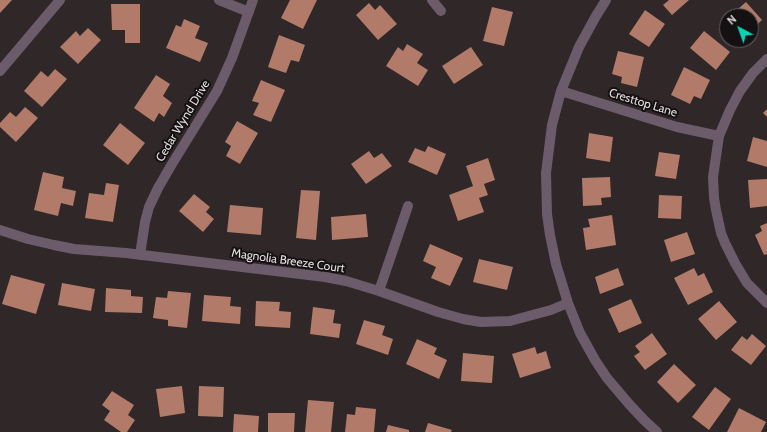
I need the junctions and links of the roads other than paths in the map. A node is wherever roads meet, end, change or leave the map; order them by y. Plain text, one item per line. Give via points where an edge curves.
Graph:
1 (60, 0) edge
2 (219, 0) edge
3 (253, 0) edge
4 (432, 0) edge
5 (606, 0) edge
6 (249, 12) junction
7 (441, 12) dead end
8 (767, 59) edge
9 (0, 71) edge
10 (561, 91) junction
11 (718, 136) junction
12 (408, 206) dead end
13 (0, 230) edge
14 (140, 256) junction
15 (380, 291) junction
16 (568, 303) junction
17 (767, 303) edge
18 (658, 432) edge

1 - 9 street
2 - 6 street
3 - 6 street, Cedar Wynd Drive
4 - 7 street
5 - 10 street via 579,47
6 - 14 street, Cedar Wynd Drive via 217,91 149,207
8 - 11 street via 740,92
10 - 11 street, Cresttop Lane via 676,127
10 - 16 street via 552,125 546,173 550,235
11 - 17 street via 713,177 721,233 740,273
12 - 15 street
13 - 14 street, Magnolia Breeze Court via 74,249
14 - 15 street, Magnolia Breeze Court via 325,277
15 - 16 street, Magnolia Breeze Court via 444,314 481,322 516,320
16 - 18 street via 580,333 607,378 639,415

